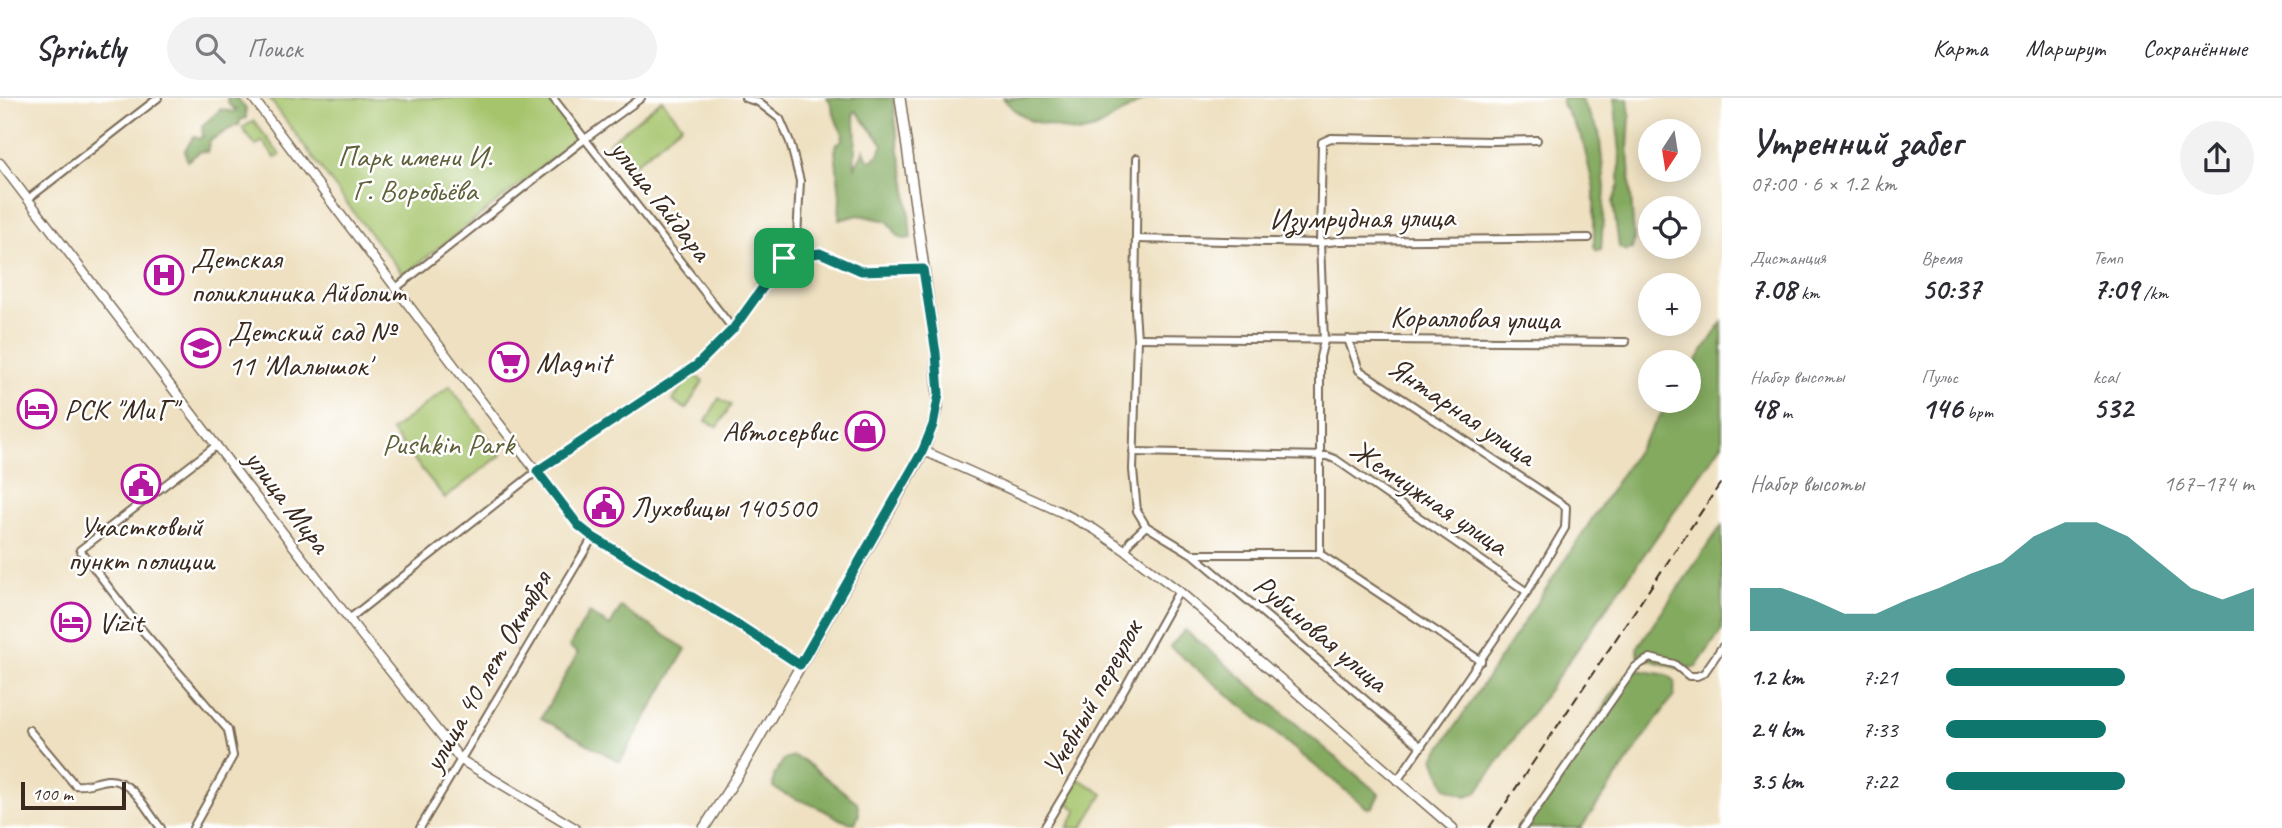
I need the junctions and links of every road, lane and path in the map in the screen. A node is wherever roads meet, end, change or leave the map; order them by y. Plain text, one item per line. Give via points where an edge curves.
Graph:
1 (158, 98) edge
2 (253, 98) edge
3 (553, 98) edge
4 (641, 98) edge
5 (745, 98) edge
6 (900, 98) edge
7 (585, 139) junction
8 (1537, 140) dead end
9 (1137, 158) dead end
10 (0, 163) edge
11 (28, 199) junction
12 (1589, 237) dead end
13 (1136, 239) junction
14 (1320, 243) junction
15 (784, 258) junction
16 (923, 269) junction
17 (396, 288) junction
18 (733, 329) junction
19 (1137, 338) junction
20 (1348, 340) junction
21 (1324, 341) junction
22 (1626, 342) dead end
23 (217, 444) junction
24 (923, 450) junction
25 (1133, 452) junction
26 (1321, 455) junction
27 (537, 471) junction
28 (1146, 526) junction
29 (593, 537) junction
30 (1126, 551) junction
31 (1192, 554) junction
32 (1320, 554) junction
33 (1179, 591) junction
34 (1527, 592) junction
35 (349, 619) junction
36 (1722, 647) edge
37 (1481, 661) junction
38 (800, 665) junction
39 (29, 730) dead end
40 (1421, 747) junction
41 (461, 761) junction
42 (1397, 781) junction
43 (161, 828) edge
44 (193, 828) edge
45 (421, 828) edge
46 (575, 828) edge
47 (705, 828) edge
48 (1044, 828) edge
49 (1453, 828) edge
50 (1523, 828) edge

1 - 11 street
2 - 17 street
3 - 7 street, улица Гайдара
4 - 7 street
5 - 15 street via 780,119 800,181 797,238
6 - 16 main road
7 - 17 street
7 - 18 street, улица Гайдара
8 - 14 street via 1331,138 1322,142
9 - 13 street
10 - 11 street, улица Мира
11 - 23 street, улица Мира
12 - 14 street, Изумрудная улица
13 - 14 street, Изумрудная улица
13 - 19 street
14 - 21 street
15 - 16 street via 820,253 861,271
15 - 18 street
16 - 24 main road via 939,394
17 - 27 street
18 - 27 street via 697,365
19 - 21 street
19 - 25 street
20 - 21 street, Коралловая улица
20 - 22 street, Коралловая улица
20 - 34 street, Янтарная улица via 1359,370 1566,507 1565,528
21 - 26 street via 1320,357
23 - 35 street, улица Мира
23 - 44 street via 80,550 228,730 233,756
24 - 30 street via 1061,512
24 - 38 main road
25 - 26 street, Жемчужная улица
25 - 28 street via 1135,505
26 - 32 street
26 - 34 street, Жемчужная улица via 1335,459
27 - 29 street via 579,526
27 - 35 street
28 - 30 street
28 - 31 street, Рубиновая улица
29 - 38 street
29 - 41 street, улица 40 лет Октября
30 - 33 street
31 - 32 street
31 - 40 street, Рубиновая улица
32 - 37 street
33 - 42 street
33 - 48 street, Учебный переулок
34 - 37 street
35 - 41 street, улица Мира
36 - 50 street via 1698,676 1650,658 1635,667
37 - 40 street
38 - 47 main road
39 - 43 street via 75,785 110,780 123,784
40 - 42 street
41 - 45 street, улица 40 лет Октября
41 - 46 street, улица Мира
42 - 49 street

